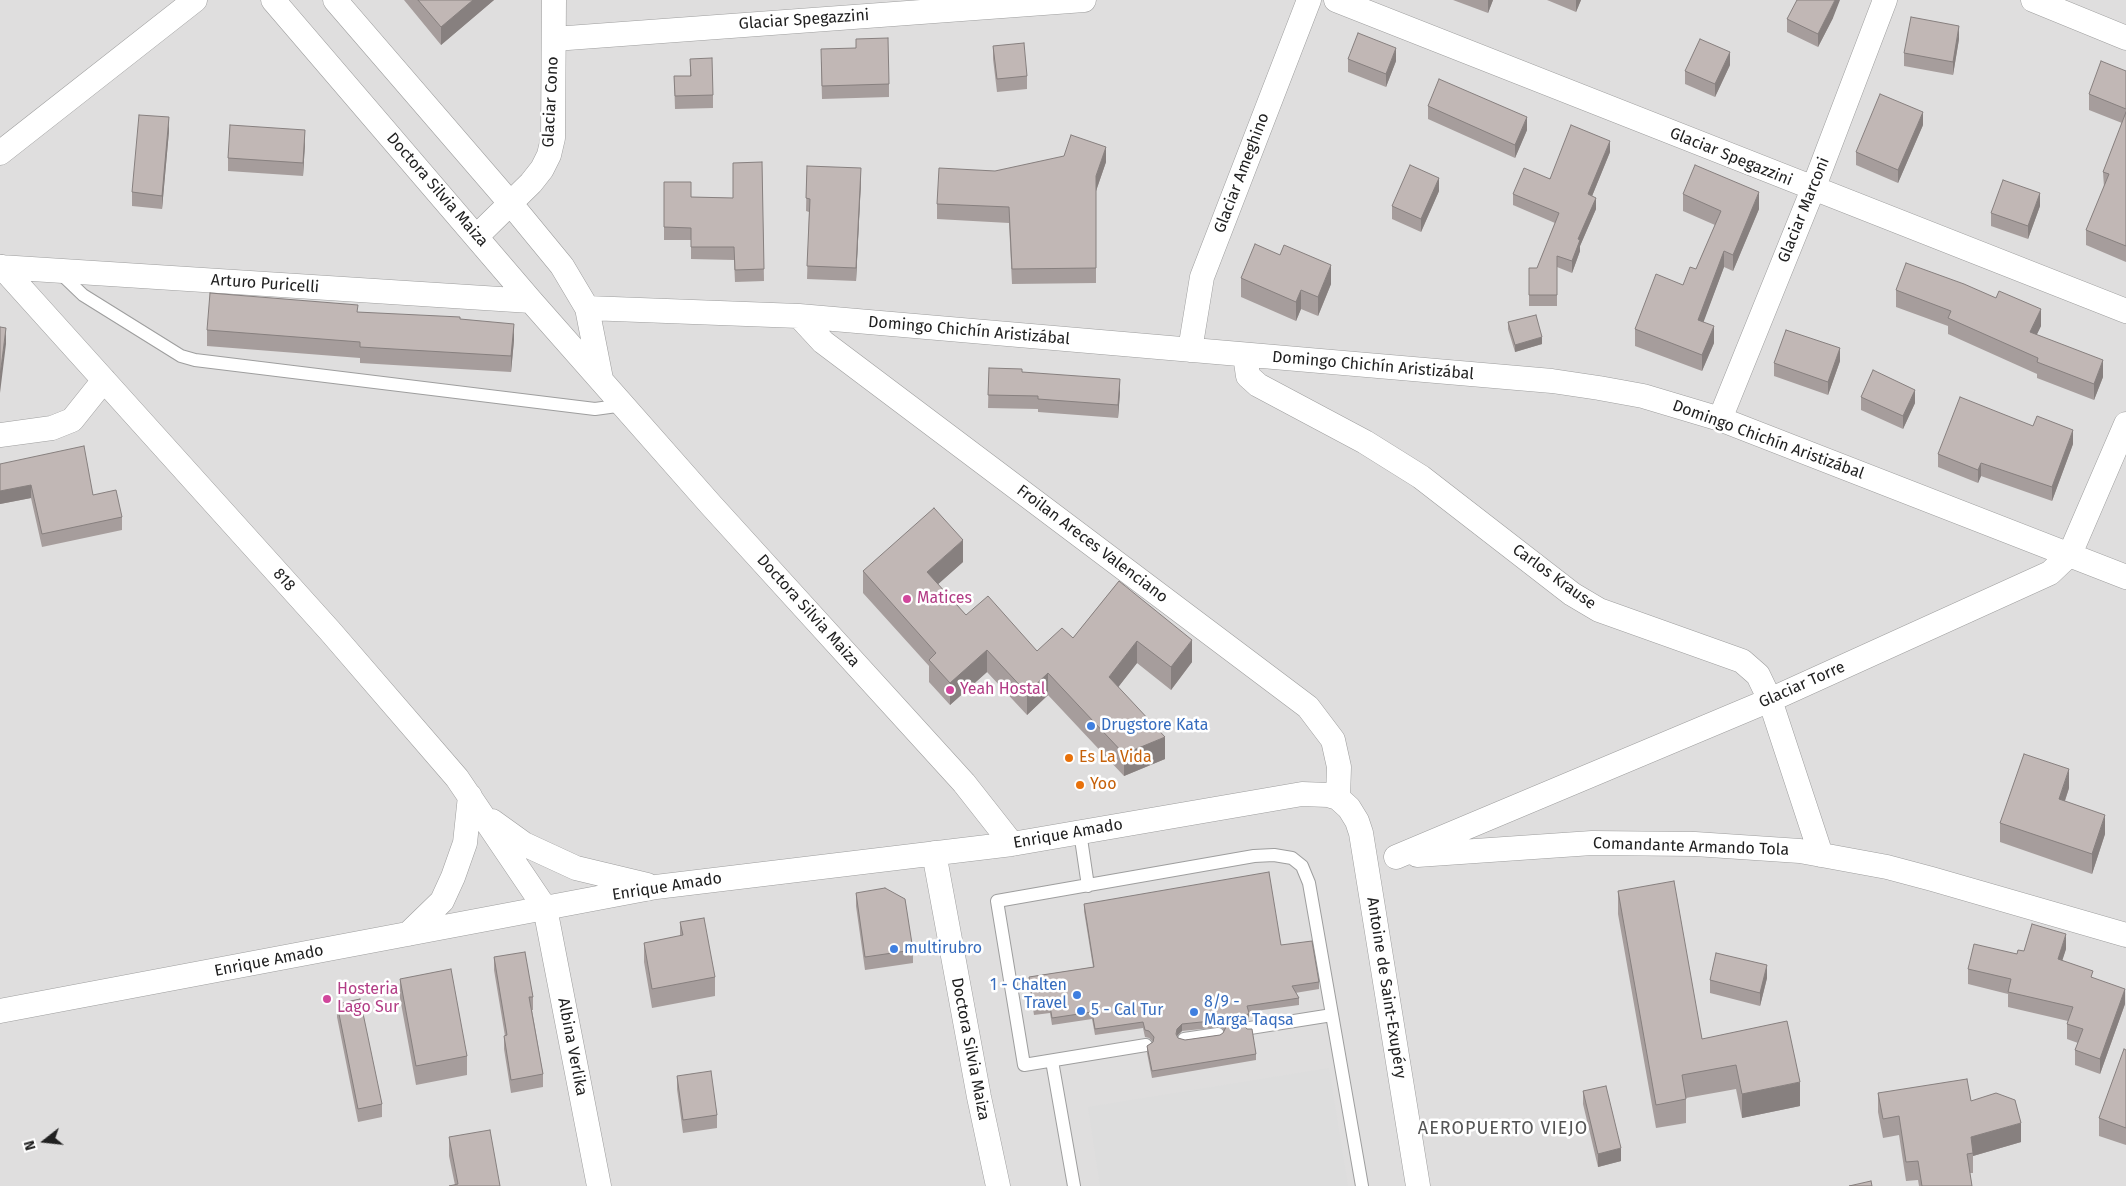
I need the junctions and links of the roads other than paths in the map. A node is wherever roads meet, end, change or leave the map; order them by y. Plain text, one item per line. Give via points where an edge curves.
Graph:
1 (195, 0) edge
2 (273, 0) edge
3 (335, 0) edge
4 (554, 0) edge
5 (1084, 0) edge
6 (1310, 0) edge
7 (1336, 0) edge
8 (1885, 0) edge
9 (2032, 0) edge
10 (1057, 1) edge
11 (2126, 38) edge
12 (554, 39) junction
13 (0, 153) edge
14 (1813, 189) junction
15 (511, 204) junction
16 (477, 236) junction
17 (1, 267) edge
18 (58, 271) junction
19 (531, 301) junction
20 (586, 308) junction
21 (2126, 311) edge
22 (799, 316) junction
23 (1190, 350) junction
24 (1245, 355) junction
25 (104, 380) junction
26 (601, 380) junction
27 (624, 405) junction
28 (1720, 419) junction
29 (2126, 424) edge
30 (0, 435) edge
31 (2070, 554) junction
32 (2126, 577) edge
33 (1770, 700) junction
34 (1338, 798) junction
35 (475, 805) junction
36 (1080, 832) junction
37 (1012, 844) junction
38 (934, 852) junction
39 (1821, 855) junction
40 (1396, 857) junction
41 (1365, 860) junction
42 (1088, 886) junction
43 (656, 887) junction
44 (545, 908) junction
45 (408, 934) junction
46 (2126, 935) edge
47 (0, 1011) edge
48 (1332, 1015) junction
49 (1250, 1028) edge
50 (1218, 1034) edge
51 (1184, 1039) edge
52 (1146, 1045) edge
53 (1052, 1061) junction
54 (599, 1186) edge
55 (998, 1186) edge
56 (1074, 1186) edge
57 (1362, 1186) edge
58 (1418, 1186) edge

1 - 13 street
2 - 16 street, Doctora Silvia Maiza
3 - 15 street
4 - 12 street, Glaciar Cono
5 - 10 street, Glaciar Spegazzini
6 - 23 street, Glaciar Ameghino via 1202,277
7 - 14 street, Glaciar Spegazzini
8 - 14 street, Glaciar Marconi
9 - 11 street
10 - 12 street, Glaciar Spegazzini
12 - 15 street, Glaciar Cono via 553,138 549,155 542,169
14 - 21 street, Glaciar Spegazzini
14 - 28 street, Glaciar Marconi
15 - 16 street, Glaciar Cono
15 - 20 street via 562,266
16 - 19 street, Doctora Silvia Maiza
17 - 18 street, Arturo Puricelli
17 - 25 street, 818
18 - 19 street, Arturo Puricelli
18 - 27 lane via 83,295 181,356 195,360 596,409
19 - 26 street, Doctora Silvia Maiza
20 - 22 street, Domingo Chichín Aristizábal
20 - 26 street
22 - 23 street, Domingo Chichín Aristizábal
22 - 34 street, Froilan Areces Valenciano via 823,342 1308,707 1333,740 1339,767
23 - 24 street, Domingo Chichín Aristizábal
24 - 28 street, Domingo Chichín Aristizábal via 1552,381 1643,396
24 - 33 street, Carlos Krause via 1248,376 1258,385 1365,442 1421,477 1572,594 1599,610 1742,661 1758,675
25 - 30 street via 72,420 52,428
25 - 35 street, 818 via 330,631 457,778
26 - 27 street, Doctora Silvia Maiza
27 - 37 street, Doctora Silvia Maiza via 964,783
28 - 31 street, Domingo Chichín Aristizábal
29 - 31 street, Glaciar Torre
31 - 32 street, Domingo Chichín Aristizábal
31 - 33 street, Glaciar Torre via 2050,573
33 - 39 street, Carlos Krause
33 - 40 street, Glaciar Torre
34 - 36 street, Enrique Amado via 1302,794
34 - 41 street, Antoine de Saint-Exupéry via 1357,820
35 - 43 street via 524,844 576,868
35 - 44 street, 818
35 - 45 street via 465,843 442,901
36 - 37 street, Enrique Amado
36 - 42 lane
37 - 38 street, Enrique Amado
38 - 43 street, Enrique Amado
38 - 55 street, Doctora Silvia Maiza
39 - 40 street, Comandante Armando Tola via 1748,846 1592,843
39 - 46 street, Comandante Armando Tola via 1887,867
40 - 41 street, Comandante Armando Tola
41 - 58 street, Antoine de Saint-Exupéry
42 - 48 lane via 1254,856 1274,854 1292,858 1302,866 1309,883
42 - 53 lane via 997,901 1024,1065
43 - 44 street, Enrique Amado
44 - 45 street, Enrique Amado
44 - 54 street, Albina Verlika
45 - 47 street, Enrique Amado
48 - 49 lane
48 - 57 lane
50 - 51 lane
52 - 53 lane
53 - 56 lane

